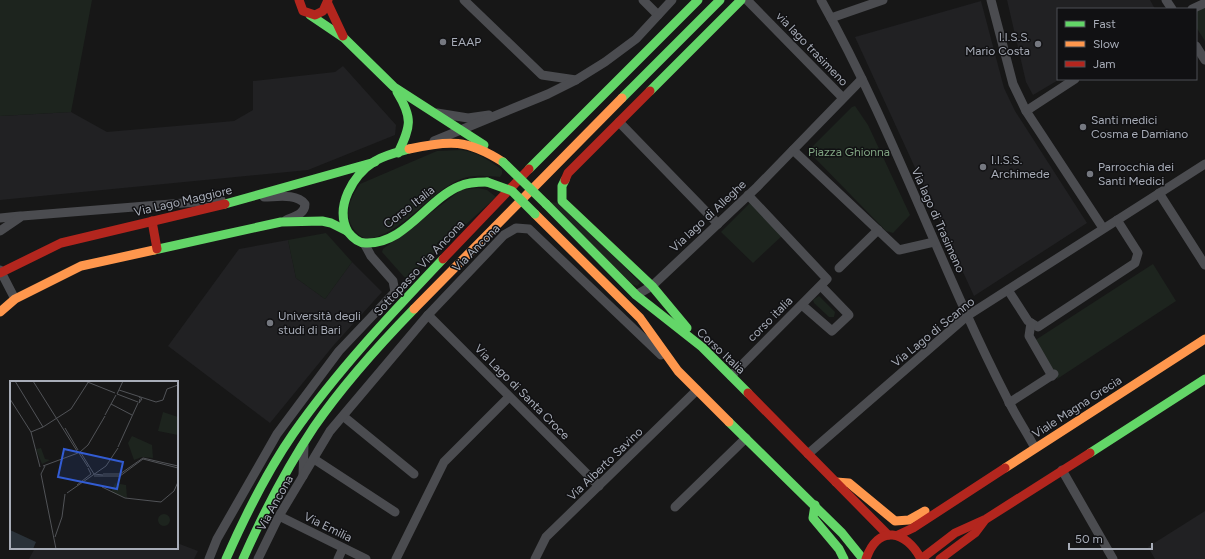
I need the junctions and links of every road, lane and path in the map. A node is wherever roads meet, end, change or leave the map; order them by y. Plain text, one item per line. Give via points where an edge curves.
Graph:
1 (464, 0) edge
2 (642, 0) edge
3 (672, 0) edge
4 (698, 0) edge
5 (821, 0) edge
6 (883, 0) edge
7 (991, 0) edge
8 (298, 1) edge
9 (743, 1) edge
10 (328, 2) edge
11 (717, 3) edge
12 (1205, 3) edge
13 (1194, 8) edge
14 (310, 15) junction
15 (658, 15) junction
16 (831, 18) junction
17 (344, 38) junction
18 (1197, 48) edge
19 (1205, 60) edge
20 (862, 79) junction
21 (576, 80) junction
22 (1073, 80) edge
23 (394, 87) junction
24 (844, 98) junction
25 (1026, 111) junction
26 (434, 112) junction
27 (499, 114) junction
28 (619, 122) junction
29 (463, 130) junction
30 (421, 146) junction
31 (793, 150) junction
32 (398, 153) junction
33 (375, 162) junction
34 (503, 162) junction
35 (1205, 164) edge
36 (1159, 193) junction
37 (748, 195) junction
38 (253, 197) junction
39 (22, 216) junction
40 (0, 218) edge
41 (1117, 220) junction
42 (152, 221) junction
43 (281, 222) junction
44 (718, 224) junction
45 (1103, 228) junction
46 (878, 230) junction
47 (0, 231) edge
48 (347, 231) junction
49 (934, 242) junction
50 (364, 243) junction
51 (157, 248) junction
52 (1205, 265) edge
53 (839, 268) dead end
54 (0, 272) edge
55 (824, 283) junction
56 (652, 286) junction
57 (1008, 290) junction
58 (636, 294) junction
59 (15, 299) junction
60 (802, 304) junction
61 (0, 312) edge
62 (428, 316) junction
63 (967, 316) junction
64 (1030, 323) junction
65 (1205, 339) edge
66 (702, 347) junction
67 (678, 370) junction
68 (731, 376) junction
69 (1205, 379) edge
70 (697, 390) junction
71 (509, 396) junction
72 (1009, 403) junction
73 (343, 416) junction
74 (293, 434) junction
75 (746, 438) junction
76 (304, 443) junction
77 (1036, 448) junction
78 (268, 449) junction
79 (808, 454) junction
80 (314, 459) junction
81 (1062, 470) junction
82 (414, 474) dead end
83 (303, 477) junction
84 (836, 482) junction
85 (599, 486) junction
86 (962, 496) junction
87 (815, 505) junction
88 (675, 507) dead end
89 (395, 512) dead end
90 (279, 516) junction
91 (986, 518) junction
92 (895, 521) joint
93 (893, 535) junction
94 (343, 548) junction
95 (260, 557) edge
96 (209, 559) edge
97 (226, 559) edge
98 (243, 559) edge
99 (270, 559) edge
100 (338, 559) edge
101 (366, 559) edge
102 (396, 559) edge
103 (535, 559) edge
104 (844, 559) edge
105 (864, 559) edge
106 (921, 559) edge
107 (940, 559) edge
108 (1113, 559) edge

1 - 21 street via 542,75
2 - 15 street
3 - 15 street
4 - 74 street, Sottopasso Via Ancona via 536,162 408,296 350,361
5 - 16 street, Via lago di Trasimeno
6 - 16 street
7 - 25 street via 1013,84
8 - 14 street via 303,11
9 - 11 street
9 - 24 street, via lago trasimeno
9 - 28 street
10 - 14 street via 319,14
10 - 17 street
11 - 76 street, Sottopasso Via Ancona via 418,306 359,369 326,410
12 - 13 street
14 - 17 street
15 - 21 street via 636,39
16 - 20 street, Via lago di Trasimeno
17 - 23 street
18 - 19 street
20 - 24 street
20 - 49 street, Via lago di Trasimeno
21 - 27 street
22 - 25 street
23 - 26 street
23 - 32 street via 409,110 411,124
24 - 31 street, Via lago di Alleghe
25 - 45 street
26 - 27 street via 468,118
26 - 29 street
27 - 29 street
28 - 44 street
28 - 56 street via 568,173 562,186 562,201
29 - 30 street
29 - 34 street
30 - 32 street, Corso Italia
30 - 34 street, Corso Italia via 451,141 469,144 485,150
31 - 37 street, Via lago di Alleghe
31 - 46 street
32 - 33 street, Corso Italia
33 - 38 street, Via Lago Maggiore
33 - 48 street, Corso Italia via 353,183 345,195 343,220
34 - 58 street, Corso Italia, bridge
35 - 36 street
36 - 41 street, Via Lago di Scanno
36 - 52 street
37 - 44 street, Via lago di Alleghe
37 - 55 street
38 - 39 street
38 - 42 street, Via Lago Maggiore
38 - 43 street via 302,199 305,209 302,213
39 - 40 street
39 - 47 street
41 - 45 street, Via Lago di Scanno
41 - 64 street via 1138,253 1135,263 1038,327
42 - 51 street
42 - 54 street, Via Lago Maggiore via 61,244
43 - 48 street via 322,221
43 - 51 street
44 - 56 street, Via lago di Alleghe
45 - 57 street, Via Lago di Scanno
46 - 49 street via 899,250
46 - 53 street
48 - 50 street via 354,239
49 - 63 street, Via lago di Trasimeno
50 - 67 street, Corso Italia, bridge via 386,240 458,186 487,182 512,191 640,318
50 - 78 street via 371,256 393,281 395,292 339,351
51 - 59 street via 81,266
54 - 59 street
55 - 60 street, corso italia
55 - 60 street via 849,315 832,331
56 - 58 street, Via lago di Alleghe
56 - 66 street
57 - 63 street, Via Lago di Scanno
57 - 64 street
58 - 66 street, Corso Italia
59 - 61 street
60 - 68 street, corso italia
62 - 67 street, Via Ancona via 504,235 516,228 529,229
62 - 71 street, Via Lago di Santa Croce
62 - 73 street, Via Ancona
63 - 72 street, Via lago di Trasimeno
63 - 79 street, Via Lago di Scanno
64 - 72 street via 1029,336 1053,375
65 - 77 street, Viale Magna Grecia
66 - 68 street, Corso Italia
67 - 70 street, Corso Italia
68 - 79 street, Corso Italia
69 - 81 street
70 - 75 street, Corso Italia
70 - 85 street, Via Alberto Savino
71 - 85 street, Via Lago di Santa Croce
71 - 102 street via 444,462
72 - 77 street, Via lago di Trasimeno
73 - 80 street, Via Ancona via 330,431
73 - 82 street
74 - 78 street
74 - 97 street, Sottopasso Via Ancona via 249,507
75 - 87 street, Corso Italia
75 - 88 street
76 - 83 street
76 - 98 street, Sottopasso Via Ancona via 265,510
77 - 86 street, Viale Magna Grecia
78 - 96 street via 217,539
79 - 84 street, Corso Italia
80 - 83 street, Via Ancona
80 - 89 street
81 - 91 street
81 - 108 street
83 - 90 street, Via Ancona
84 - 92 street, Corso Italia via 849,483
84 - 93 street, Corso Italia
85 - 103 street, Via Alberto Savino via 546,537
86 - 92 street, Viale Magna Grecia via 940,502 909,520
86 - 93 street, Viale Magna Grecia via 913,528
87 - 104 street via 813,518 839,549
87 - 105 street, Corso Italia
90 - 94 street, Via Emilia
90 - 95 street, Via Ancona
91 - 106 street via 958,531
91 - 107 street via 975,533
93 - 105 street, Viale Magna Grecia via 879,538 872,544
93 - 106 street, Corso Italia via 908,539 917,548
94 - 100 street
94 - 101 street, Via Emilia
95 - 99 street

